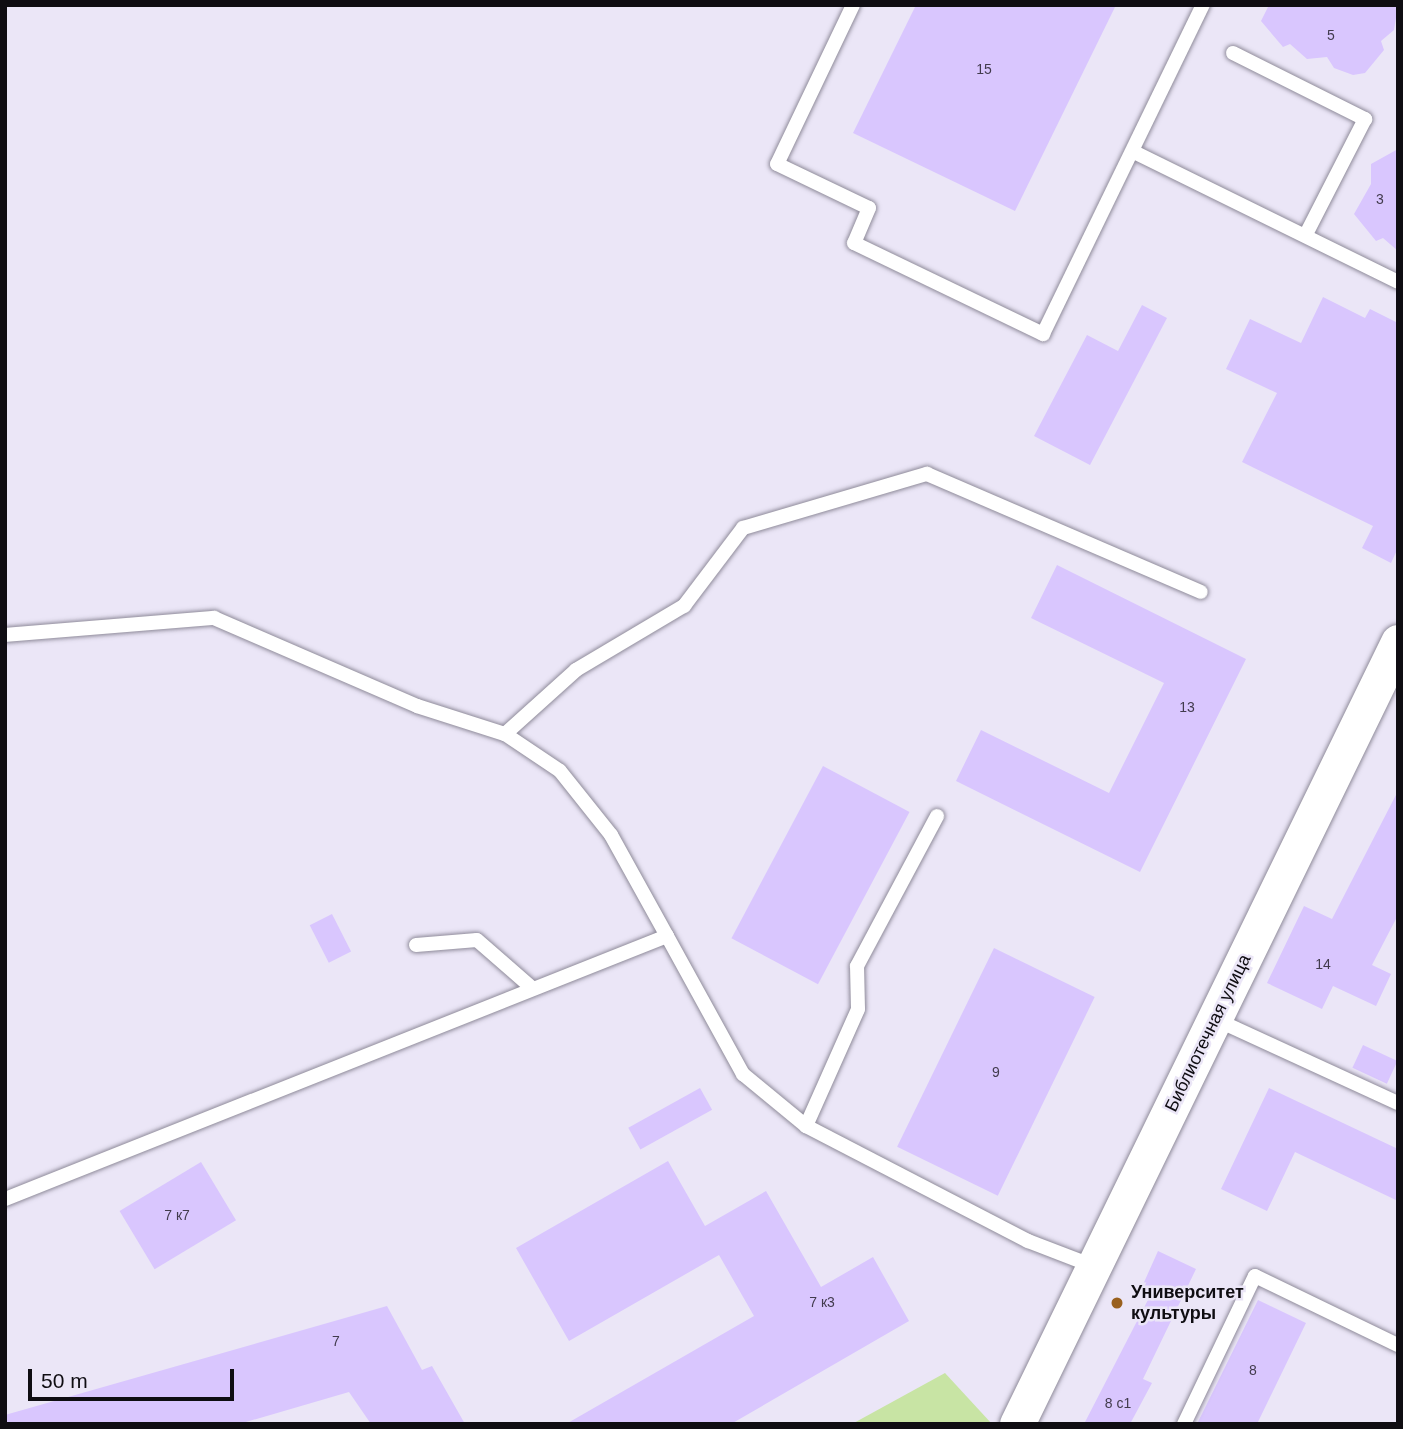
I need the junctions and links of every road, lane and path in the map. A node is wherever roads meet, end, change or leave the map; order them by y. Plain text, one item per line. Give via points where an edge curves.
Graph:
1 (853, 5) edge
2 (1203, 5) edge
3 (1233, 53) dead end
4 (1134, 152) junction
5 (1305, 236) junction
6 (1398, 282) edge
7 (1202, 592) dead end
8 (5, 635) edge
9 (1398, 642) edge
10 (505, 734) junction
11 (937, 816) dead end
12 (667, 936) junction
13 (416, 945) dead end
14 (532, 988) junction
15 (1214, 1018) junction
16 (1398, 1103) edge
17 (806, 1126) junction
18 (5, 1199) edge
19 (1094, 1266) junction
20 (1398, 1345) edge
21 (1017, 1424) edge
22 (1184, 1424) edge

1 - 4 lane via 777,164 869,208 854,243 1043,334
2 - 4 lane
3 - 5 lane via 1365,119
4 - 5 lane
5 - 6 lane
7 - 10 lane via 928,474 743,528 684,606 576,670
8 - 10 lane via 214,618 417,706
9 - 15 street, Библиотечная улица
10 - 12 lane via 560,771 611,835
11 - 17 lane via 857,966 858,1009
12 - 14 lane
12 - 17 lane via 743,1074
13 - 14 lane via 477,940
14 - 18 lane
15 - 16 lane
15 - 19 street, Библиотечная улица
17 - 19 lane via 1028,1241
19 - 21 street, Библиотечная улица
20 - 22 lane via 1255,1276

